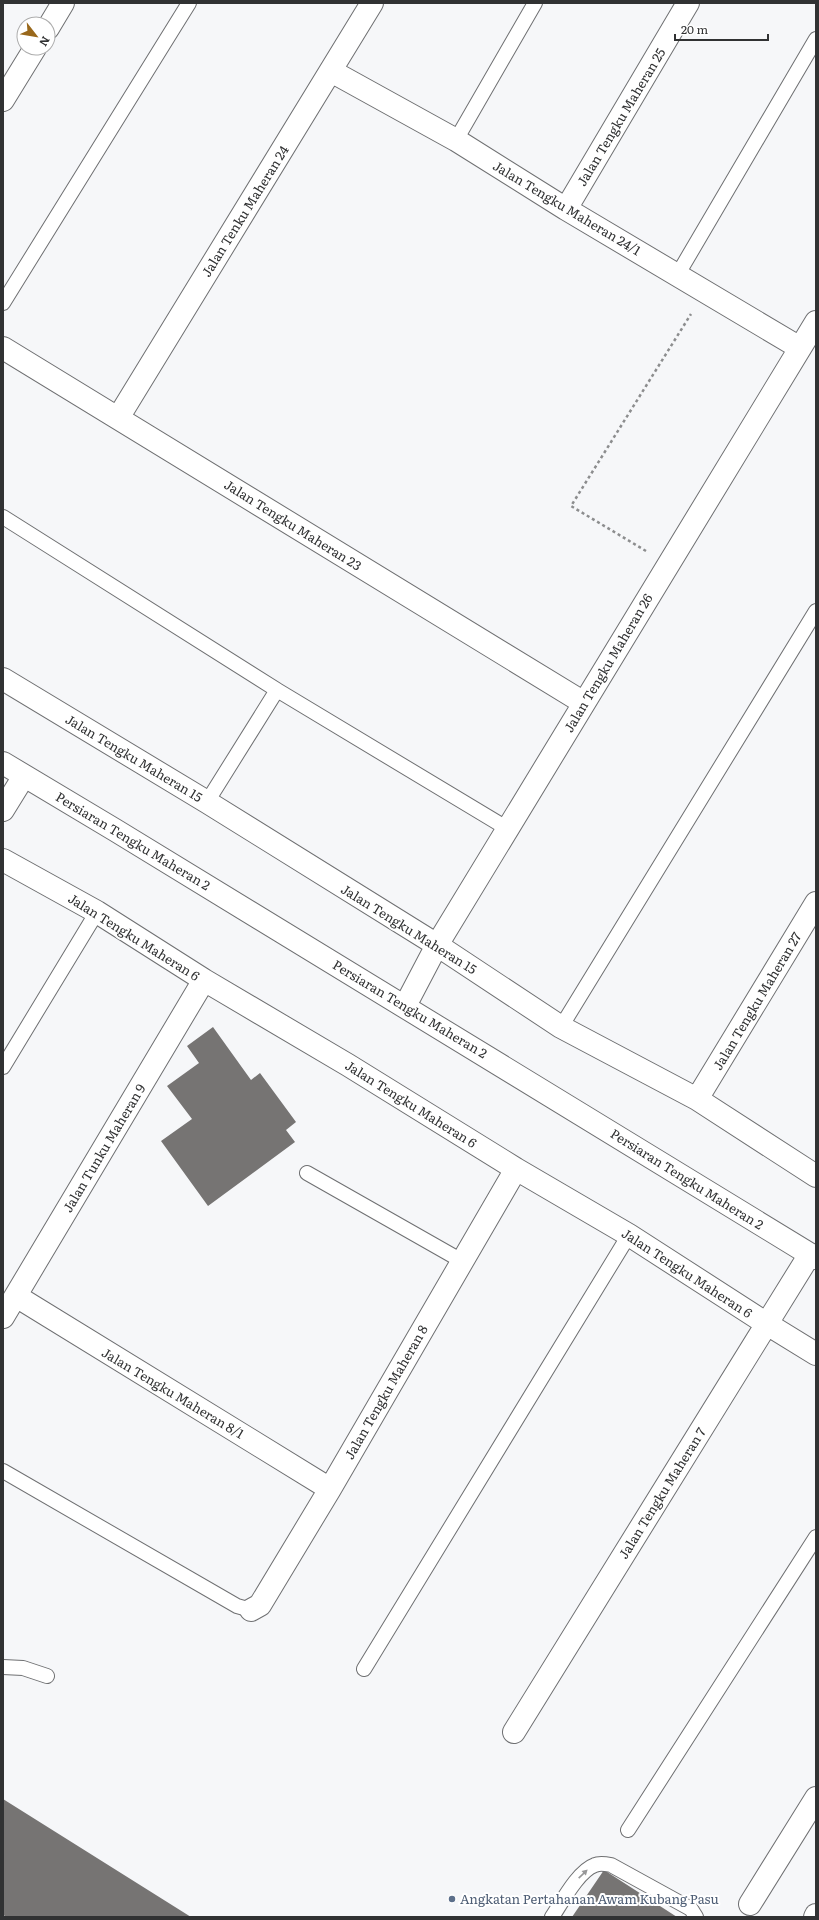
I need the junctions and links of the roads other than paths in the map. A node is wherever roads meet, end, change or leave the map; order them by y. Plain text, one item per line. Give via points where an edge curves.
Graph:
1 (63, 3) edge
2 (189, 3) edge
3 (372, 3) edge
4 (535, 3) edge
5 (688, 3) edge
6 (55, 16) edge
7 (816, 39) edge
8 (30, 56) edge
9 (331, 71) junction
10 (3, 100) edge
11 (456, 140) junction
12 (566, 210) junction
13 (678, 274) junction
14 (3, 303) edge
15 (816, 322) edge
16 (3, 348) edge
17 (800, 348) junction
18 (118, 418) junction
19 (3, 517) edge
20 (816, 611) edge
21 (3, 679) edge
22 (277, 690) junction
23 (584, 704) junction
24 (3, 763) edge
25 (24, 776) junction
26 (207, 802) junction
27 (3, 810) edge
28 (508, 829) junction
29 (3, 860) edge
30 (816, 903) edge
31 (97, 912) junction
32 (437, 945) junction
33 (204, 980) junction
34 (405, 1006) junction
35 (561, 1027) junction
36 (3, 1067) edge
37 (697, 1099) junction
38 (516, 1169) junction
39 (307, 1173) dead end
40 (816, 1176) edge
41 (629, 1235) junction
42 (813, 1256) edge
43 (462, 1261) junction
44 (16, 1296) junction
45 (3, 1317) edge
46 (767, 1324) junction
47 (816, 1354) edge
48 (3, 1471) edge
49 (330, 1489) junction
50 (816, 1537) edge
51 (251, 1610) joint
52 (3, 1667) edge
53 (364, 1669) dead end
54 (47, 1676) dead end
55 (514, 1732) dead end
56 (816, 1798) edge
57 (628, 1830) dead end
58 (750, 1904) dead end
59 (552, 1917) edge
60 (696, 1917) edge

1 - 6 street
2 - 14 lane
3 - 9 street, Jalan Tenku Maheran 24
4 - 11 lane
5 - 12 street, Jalan Tengku Maheran 25
7 - 13 lane
8 - 10 street
9 - 11 street, Jalan Tengku Maheran 24/1
9 - 18 street, Jalan Tenku Maheran 24
11 - 12 street, Jalan Tengku Maheran 24/1
12 - 13 street, Jalan Tengku Maheran 24/1
13 - 17 street, Jalan Tengku Maheran 24/1
15 - 17 street, Jalan Tengku Maheran 26
16 - 18 street, Jalan Tengku Maheran 23
17 - 23 street, Jalan Tengku Maheran 26
18 - 23 street, Jalan Tengku Maheran 23
19 - 22 lane
20 - 35 lane
21 - 26 street, Jalan Tengku Maheran 15
22 - 26 lane
22 - 28 lane
23 - 28 street, Jalan Tengku Maheran 26
24 - 25 street, Persiaran Tengku Maheran 2
25 - 27 street
25 - 34 street, Persiaran Tengku Maheran 2
26 - 32 street, Jalan Tengku Maheran 15
28 - 32 street, Jalan Tengku Maheran 26
29 - 31 street, Jalan Tengku Maheran 6
30 - 37 street, Jalan Tengku Maheran 27
31 - 33 street, Jalan Tengku Maheran 6
31 - 36 lane
32 - 34 street, Jalan Tengku Maheran 26
32 - 35 street, Jalan Tengku Maheran 15
33 - 38 street, Jalan Tengku Maheran 6
33 - 44 street, Jalan Tunku Maheran 9
34 - 42 street, Persiaran Tengku Maheran 2
35 - 37 street, Jalan Tengku Maheran 15
37 - 40 street, Jalan Tengku Maheran 15
38 - 41 street, Jalan Tengku Maheran 6
38 - 43 street, Jalan Tengku Maheran 8
39 - 43 lane
41 - 46 street, Jalan Tengku Maheran 6
41 - 53 lane
42 - 46 street, Jalan Tengku Maheran 7
43 - 49 street, Jalan Tengku Maheran 8
44 - 45 street, Jalan Tunku Maheran 9
44 - 49 street, Jalan Tengku Maheran 8/1
46 - 47 street, Jalan Tengku Maheran 6
46 - 55 street, Jalan Tengku Maheran 7
48 - 51 lane via 237,1606
49 - 51 street, Jalan Tengku Maheran 8 via 260,1605
50 - 57 lane
52 - 54 lane via 24,1668
56 - 58 street
59 -> 60 lane via 584,1872 596,1864 611,1864 691,1909

